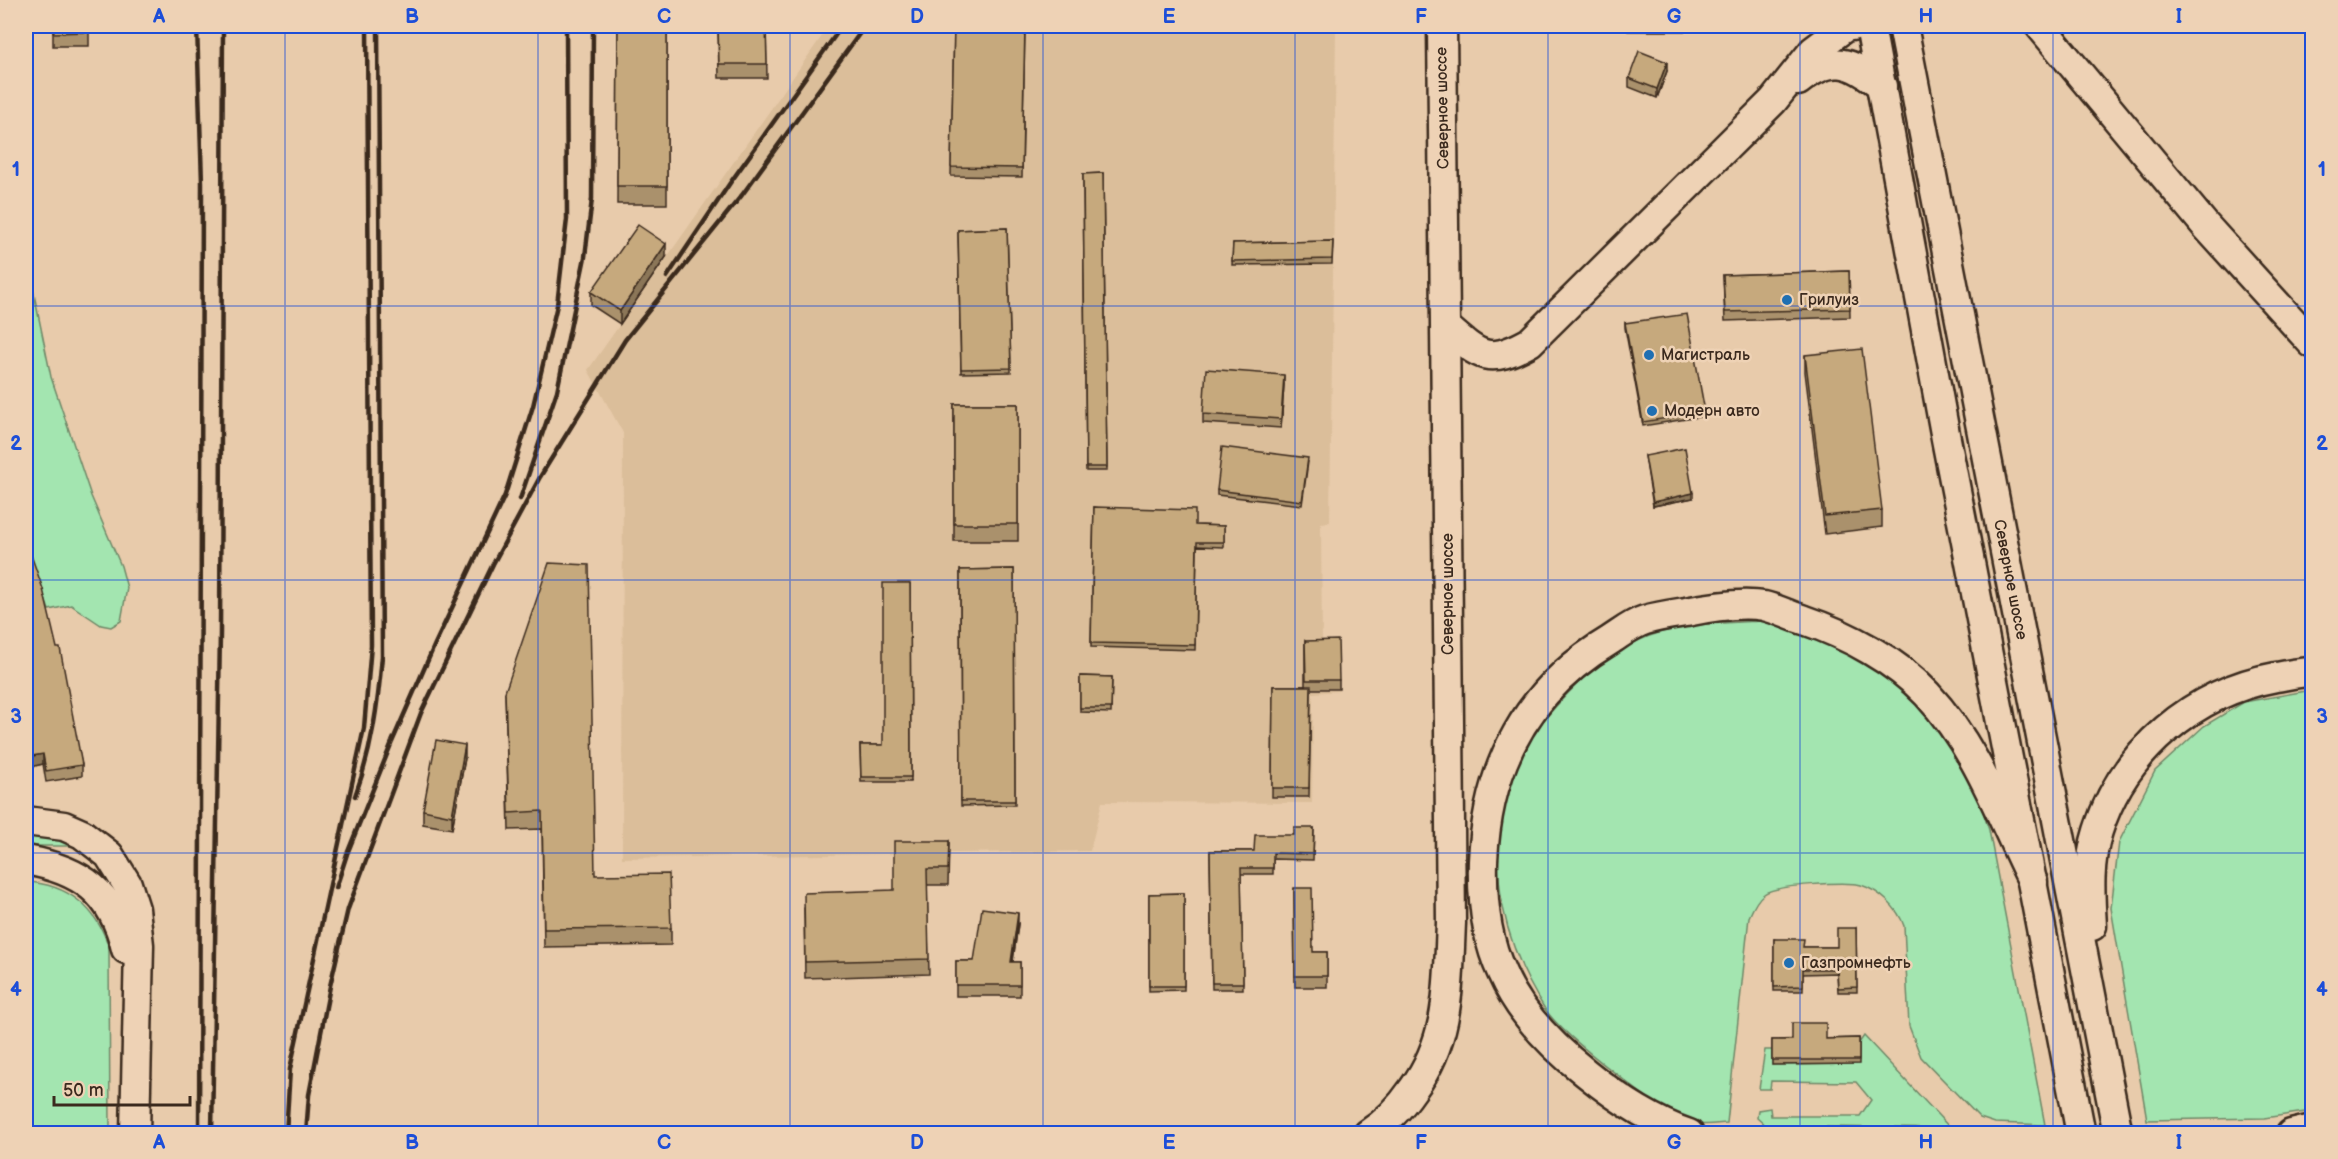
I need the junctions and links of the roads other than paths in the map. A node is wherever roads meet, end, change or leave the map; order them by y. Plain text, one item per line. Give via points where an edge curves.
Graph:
1 (1442, 26) edge
2 (1852, 26) edge
3 (1870, 26) edge
4 (1903, 26) edge
5 (2040, 26) edge
6 (1882, 86) junction
7 (1773, 101) junction
8 (1446, 327) junction
9 (2313, 343) edge
10 (2313, 672) edge
11 (26, 821) edge
12 (26, 860) edge
13 (2033, 882) junction
14 (136, 992) junction
15 (2097, 1027) junction
16 (2313, 1129) edge
17 (135, 1134) edge
18 (1368, 1134) edge
19 (1689, 1134) edge
20 (2081, 1134) edge
21 (2118, 1134) edge
22 (2291, 1134) edge

1 - 8 main road, Северное шоссе
2 - 7 main road via 1813,51
3 - 6 main road
4 - 15 main road, Северное шоссе
5 - 9 main road via 2205,225
6 - 7 main road via 1849,63 1828,63 1815,68
6 - 13 main road
7 - 8 main road via 1530,342 1506,356 1489,355 1470,349
8 - 18 main road, Северное шоссе via 1451,923 1446,1012 1427,1070 1394,1114
10 - 15 main road via 2257,681 2218,695 2177,719 2134,759 2098,831 2089,873
11 - 14 main road via 64,826 110,855 127,884 135,909 139,945
12 - 14 main road via 51,864 77,875 114,911
13 - 19 main road via 1963,737 1916,685 1881,657 1828,628 1764,606 1706,608 1643,621 1586,655 1545,691 1517,730 1495,782 1485,827 1482,884 1488,927 1501,972 1526,1013 1571,1061 1607,1090 1662,1125
13 - 20 main road
14 - 17 main road
15 - 21 main road, Северное шоссе
16 - 22 main road

